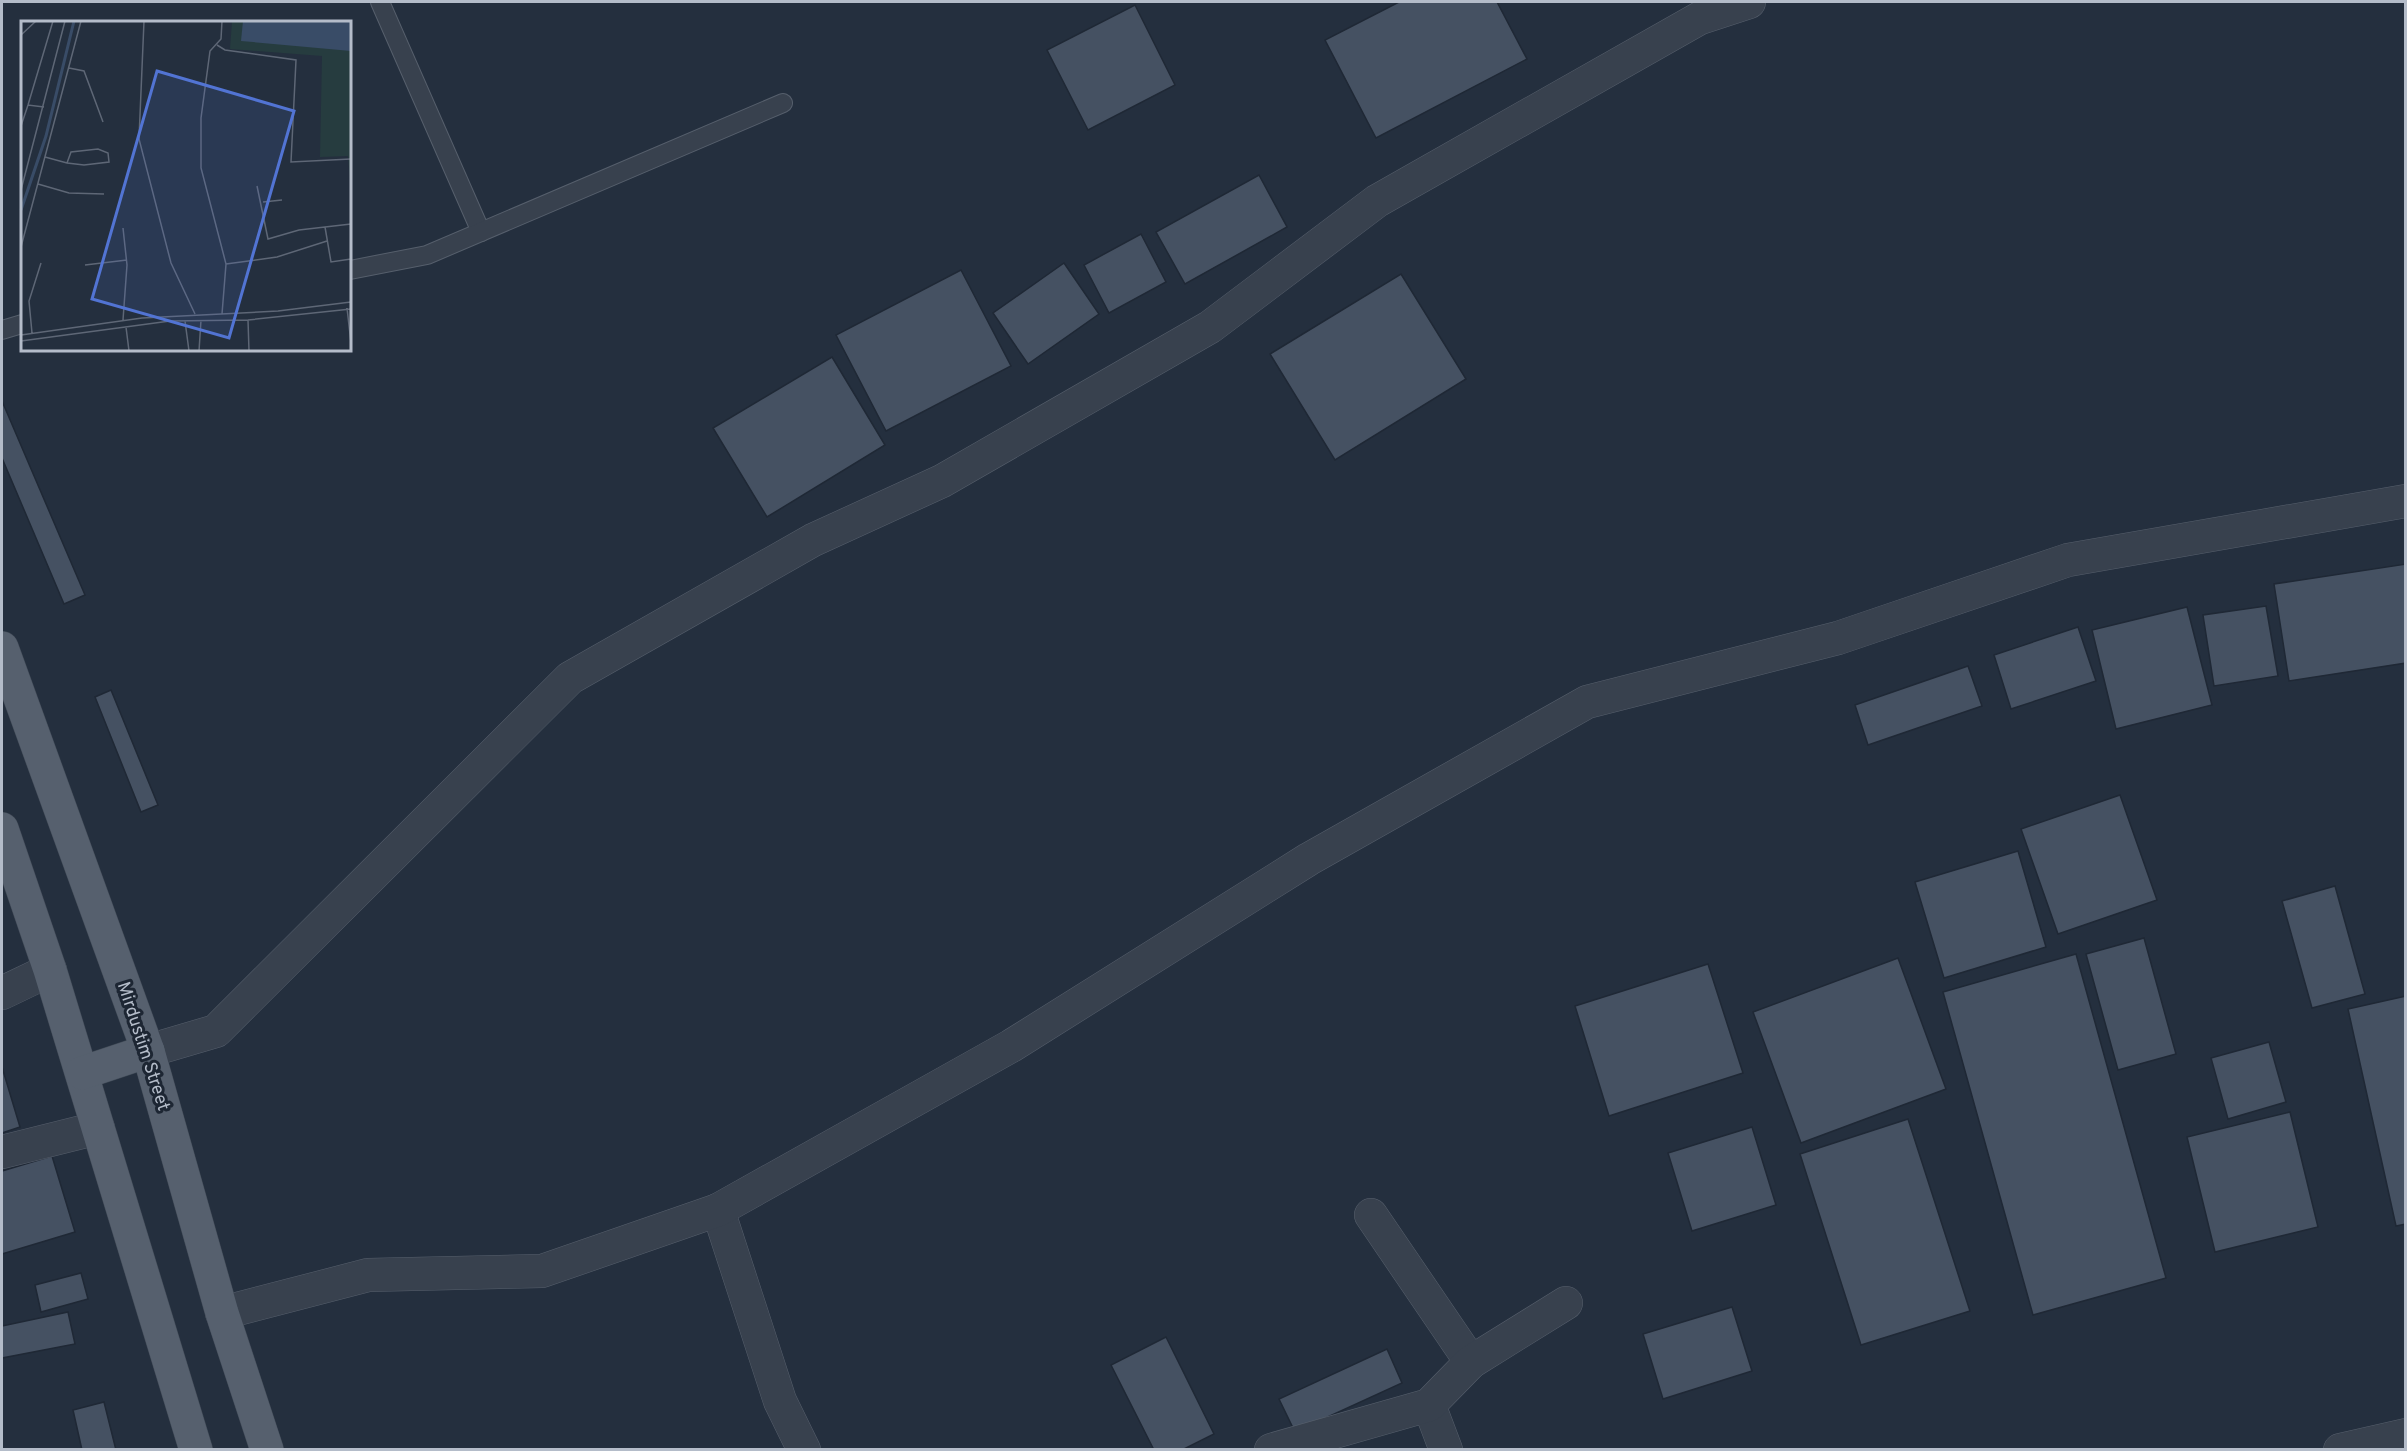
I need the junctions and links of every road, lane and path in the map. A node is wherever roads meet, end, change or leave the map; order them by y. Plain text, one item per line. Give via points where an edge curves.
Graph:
1 (380, 2) edge
2 (1749, 2) edge
3 (783, 103) dead end
4 (481, 232) junction
5 (351, 270) edge
6 (21, 324) edge
7 (2, 330) edge
8 (2406, 501) edge
9 (2, 648) edge
10 (2, 829) edge
11 (50, 970) junction
12 (2, 993) edge
13 (148, 1051) junction
14 (82, 1073) junction
15 (98, 1128) junction
16 (2, 1152) edge
17 (718, 1210) junction
18 (1371, 1215) dead end
19 (1566, 1303) dead end
20 (222, 1314) junction
21 (1471, 1362) junction
22 (1429, 1405) junction
23 (2406, 1435) edge
24 (196, 1449) edge
25 (267, 1449) edge
26 (804, 1449) edge
27 (1271, 1449) edge
28 (1446, 1449) edge
29 (2340, 1449) edge

1 - 4 lane
2 - 13 street via 1700,18 1377,201 1210,327 942,481 813,540 570,678 216,1031
3 - 4 lane
4 - 5 lane via 428,255
6 - 7 lane
8 - 17 street via 2068,560 1838,638 1587,702 1309,859 1011,1046
9 - 13 main road, Mirdustim Street
10 - 11 main road
11 - 12 street
11 - 14 main road
13 - 14 main road
13 - 20 main road, Mirdustim Street
14 - 15 main road
15 - 16 street
15 - 24 main road
17 - 20 street via 542,1271 368,1275
17 - 26 street via 780,1401
18 - 21 street
19 - 21 street
20 - 25 main road, Mirdustim Street
21 - 22 street
22 - 27 street
22 - 28 street
23 - 29 street

